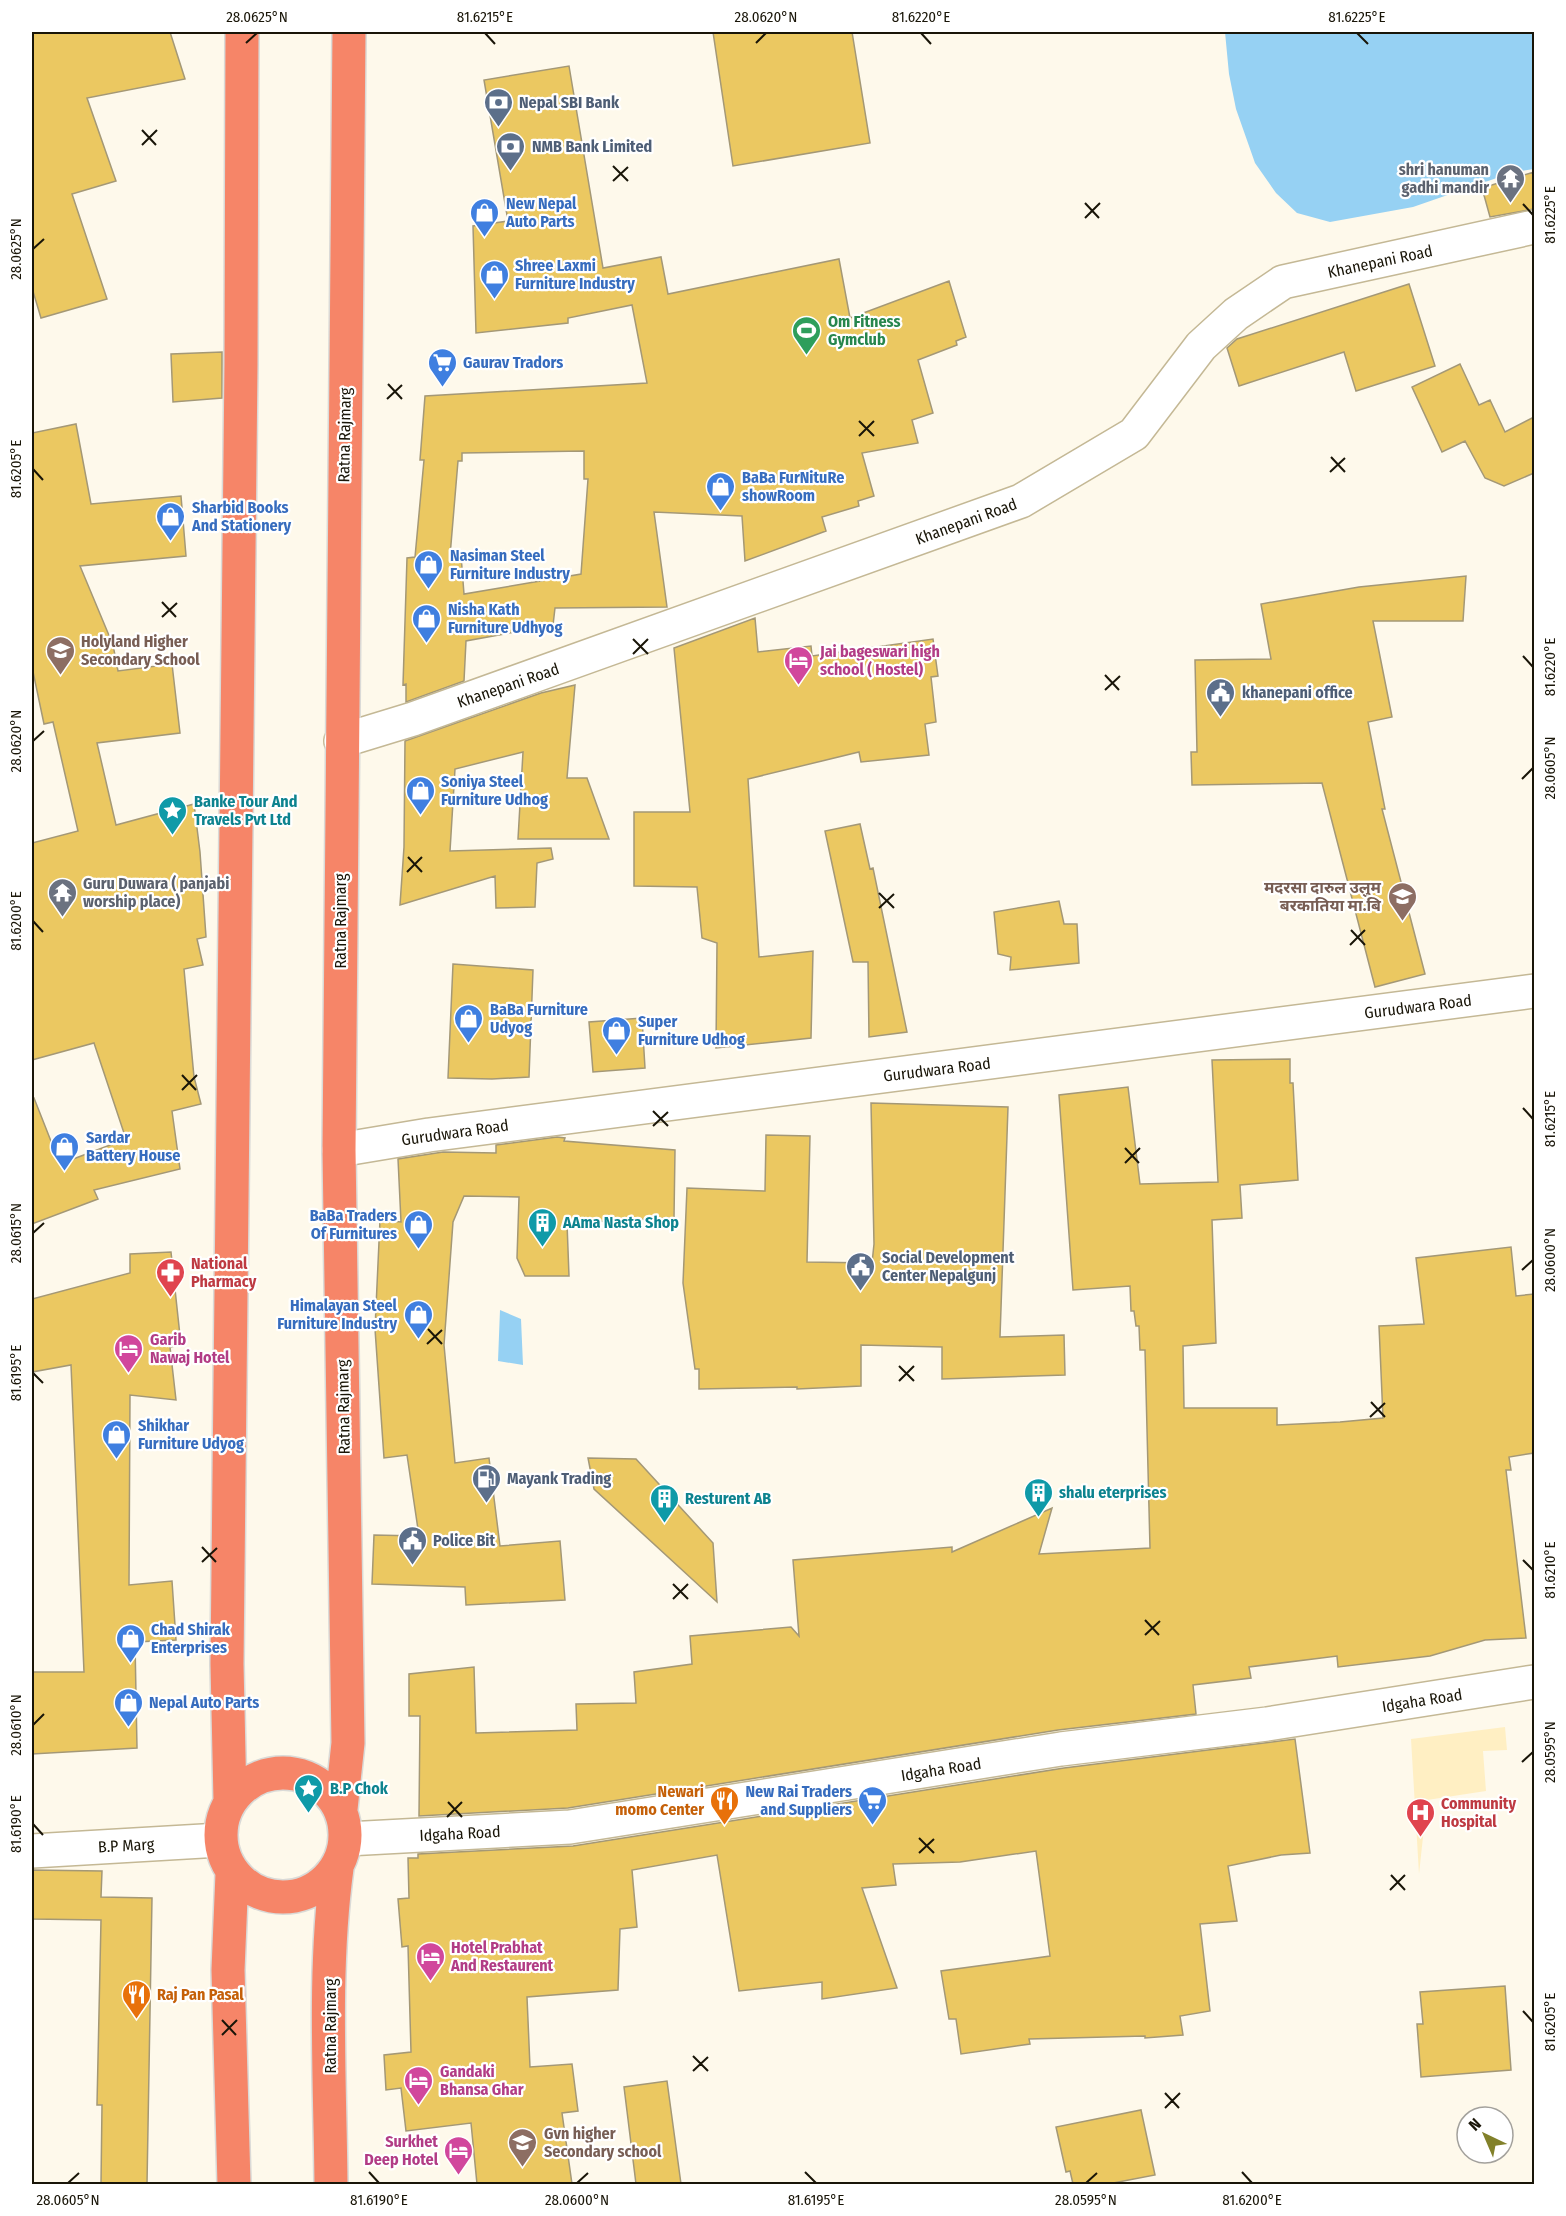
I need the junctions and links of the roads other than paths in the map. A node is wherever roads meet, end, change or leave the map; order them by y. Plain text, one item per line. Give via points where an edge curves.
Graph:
1 (242, 32) edge
2 (349, 32) edge
3 (1534, 226) edge
4 (341, 741) junction
5 (1534, 991) edge
6 (339, 1150) junction
7 (1534, 1682) edge
8 (230, 1800) junction
9 (342, 1839) junction
10 (220, 1840) junction
11 (32, 1851) edge
12 (232, 1874) junction
13 (234, 2184) edge
14 (331, 2184) edge

1 - 8 highway via 227,1664
2 - 4 highway, Ratna Rajmarg
3 - 4 street, Khanepani Road via 1283,282 1236,314 1201,346 1134,434 1021,501
4 - 6 highway, Ratna Rajmarg
5 - 6 street, Gurudwara Road
6 - 9 highway, Ratna Rajmarg via 348,1743
7 - 9 street, Idgaha Road via 1267,1724 1061,1749 570,1827
8 - 9 highway via 248,1783 271,1773 295,1773 322,1786
8 - 10 highway via 220,1823
9 - 12 highway via 316,1889 288,1899 260,1894
9 - 14 highway, Ratna Rajmarg via 333,1902 329,1989
10 - 11 street, B.P Marg
10 - 12 highway
12 - 13 highway via 228,1970

